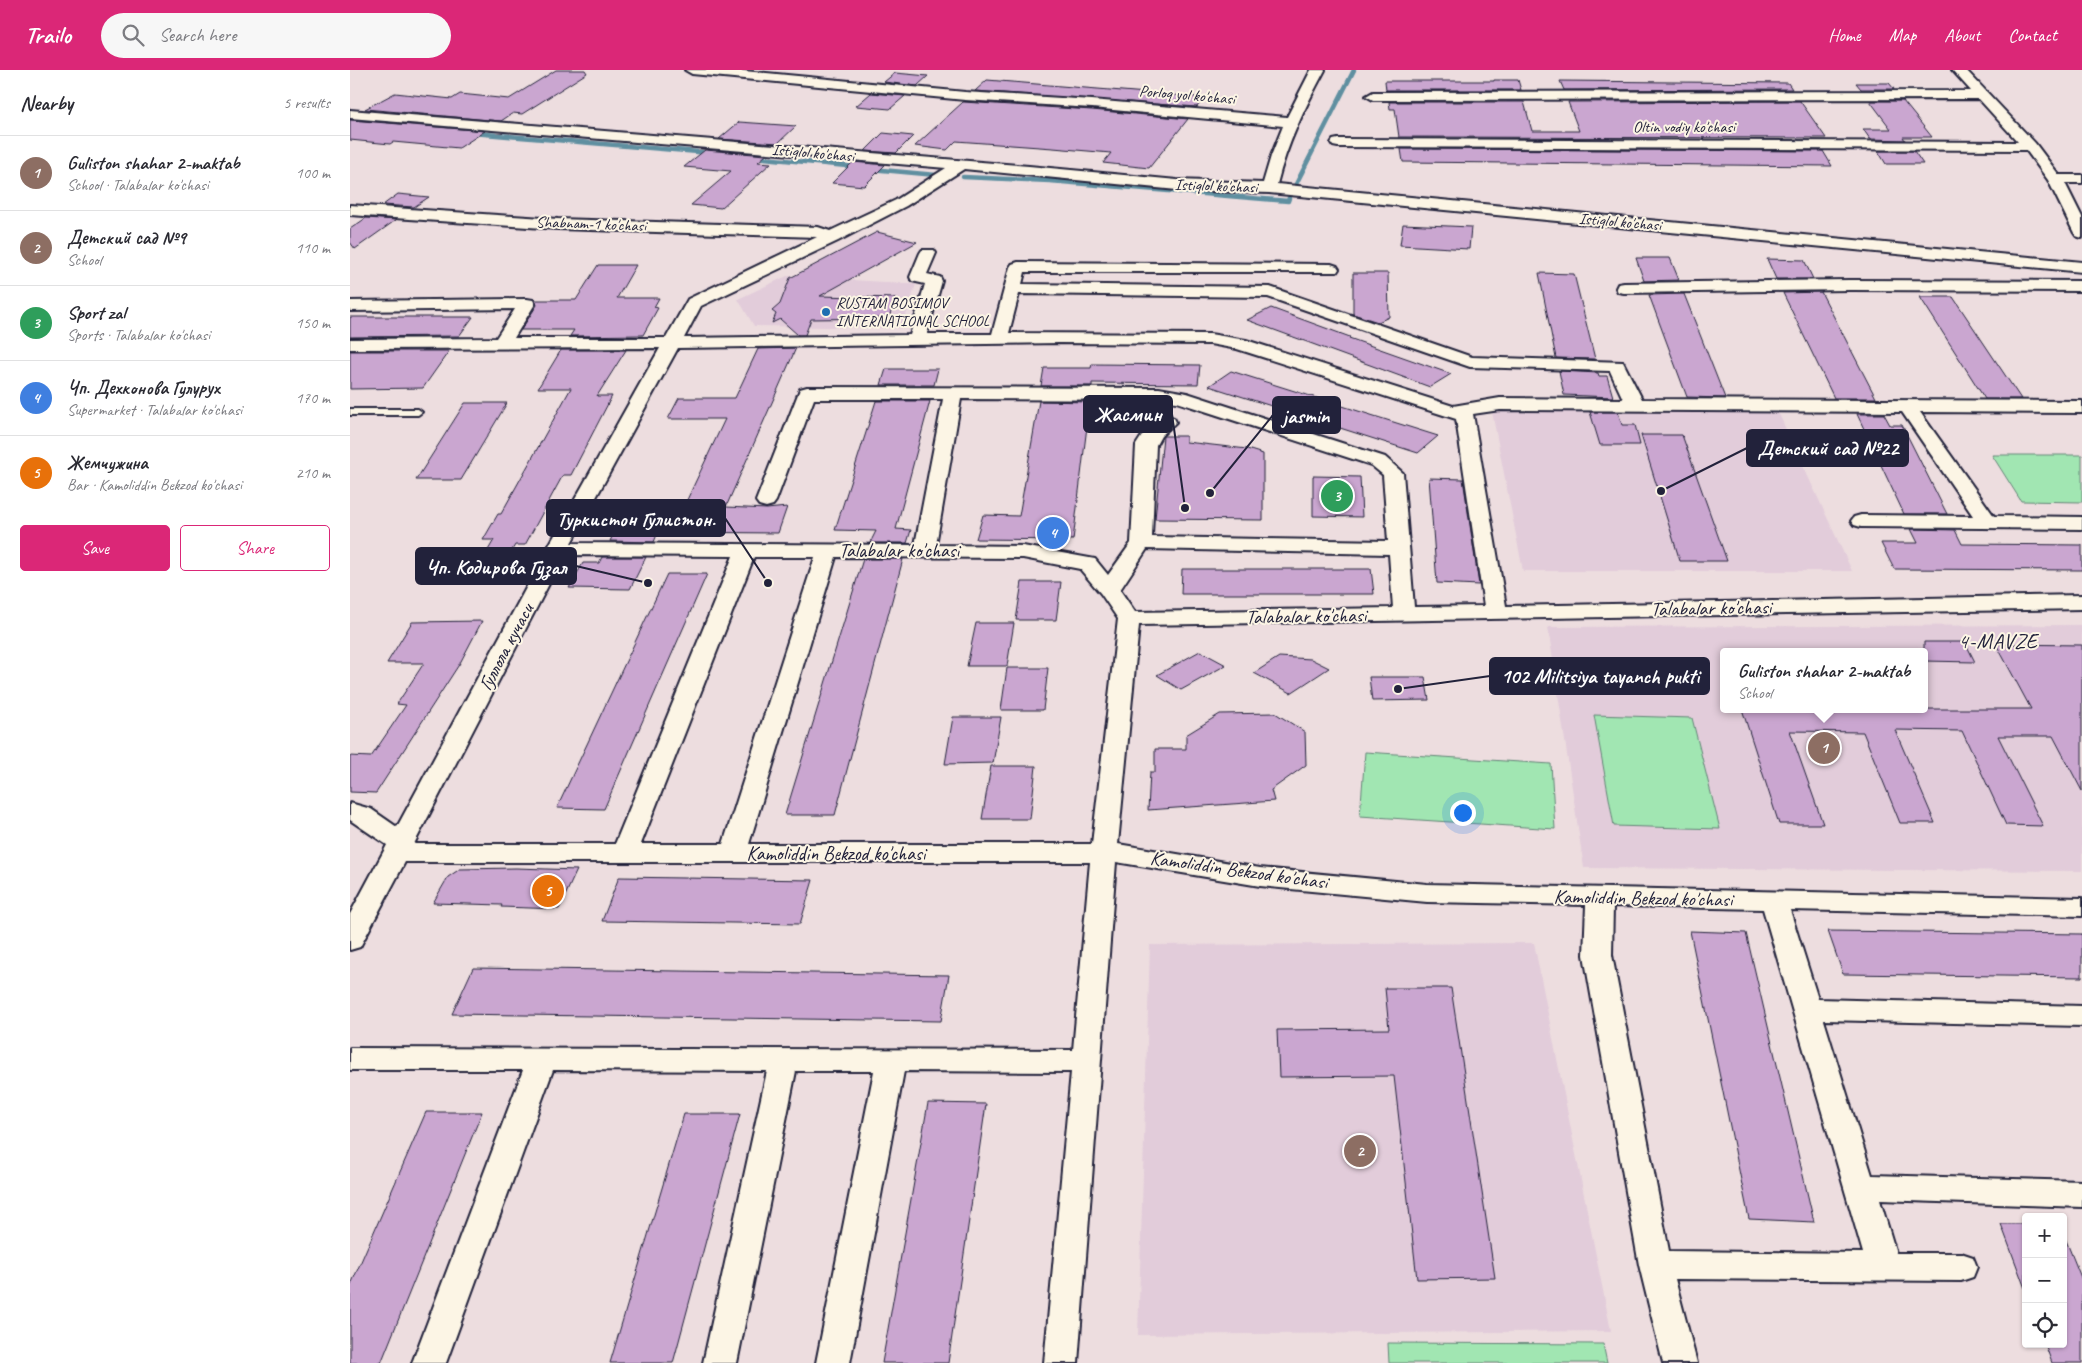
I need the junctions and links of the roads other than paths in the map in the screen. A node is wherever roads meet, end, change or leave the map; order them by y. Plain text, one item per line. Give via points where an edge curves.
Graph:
1 (694, 70) edge
2 (828, 70) edge
3 (1318, 70) edge
4 (1959, 70) edge
5 (816, 81) junction
6 (1983, 95) junction
7 (1373, 96) dead end
8 (350, 114) edge
9 (1290, 122) junction
10 (1338, 143) dead end
11 (2030, 146) junction
12 (960, 165) junction
13 (2082, 179) edge
14 (2055, 180) junction
15 (1269, 188) junction
16 (350, 210) edge
17 (2082, 233) edge
18 (832, 238) junction
19 (928, 253) dead end
20 (2082, 267) edge
21 (1331, 269) dead end
22 (2082, 286) edge
23 (1624, 288) dead end
24 (1012, 289) junction
25 (350, 306) edge
26 (1000, 339) junction
27 (917, 340) junction
28 (672, 343) junction
29 (350, 344) edge
30 (501, 344) junction
31 (953, 393) junction
32 (1635, 405) junction
33 (1907, 406) junction
34 (2082, 408) edge
35 (350, 412) edge
36 (418, 412) dead end
37 (1450, 412) junction
38 (1167, 422) dead end
39 (766, 500) dead end
40 (1861, 521) dead end
41 (1988, 522) junction
42 (2082, 524) edge
43 (1141, 543) junction
44 (1399, 548) junction
45 (558, 549) junction
46 (746, 550) junction
47 (828, 550) junction
48 (925, 550) junction
49 (1109, 590) junction
50 (2082, 602) edge
51 (1496, 612) junction
52 (1404, 614) junction
53 (1129, 619) junction
54 (350, 811) edge
55 (399, 848) junction
56 (625, 853) junction
57 (733, 853) junction
58 (1104, 853) junction
59 (1600, 897) junction
60 (1774, 900) junction
61 (2082, 907) edge
62 (350, 940) edge
63 (1807, 1009) junction
64 (2082, 1016) edge
65 (350, 1059) edge
66 (542, 1060) junction
67 (784, 1060) junction
68 (891, 1061) junction
69 (1087, 1061) junction
70 (1861, 1187) junction
71 (2082, 1194) edge
72 (1655, 1265) junction
73 (1884, 1267) junction
74 (1961, 1267) dead end
75 (429, 1363) edge
76 (720, 1363) edge
77 (833, 1363) edge
78 (1061, 1363) edge
79 (1680, 1363) edge

1 - 5 street, Porloq yol ko'chasi
2 - 5 street
3 - 9 street
4 - 6 street
5 - 9 street, Porloq yol ko'chasi
6 - 7 street
6 - 11 street
8 - 12 street, Istiqlol ko'chasi
9 - 15 street via 1276,156
10 - 11 street, Oltin vodiy ko'chasi
11 - 14 street
12 - 15 street, Istiqlol ko'chasi via 1177,185
12 - 18 street via 901,203
13 - 14 street
14 - 17 street
15 - 20 street, Istiqlol ko'chasi
16 - 18 street, Shabnam-1 ko'chasi via 558,224 818,232
18 - 28 street, Гуллола кучаси via 694,303
19 - 27 street via 918,277 934,280
21 - 24 street via 1018,266
22 - 23 street
24 - 26 street
24 - 32 street via 1270,292 1470,362 1617,366
25 - 30 street via 527,304
26 - 27 street
26 - 37 street via 1210,339 1240,344
27 - 28 street
28 - 30 street
28 - 45 street, Гуллола кучаси
29 - 30 street
31 - 39 street via 807,393
31 - 44 street via 1158,394 1180,397 1378,461 1393,473
31 - 48 street
32 - 33 street
32 - 37 street via 1500,404
33 - 34 street
33 - 41 street
35 - 36 lane
37 - 51 street via 1465,416
38 - 43 street via 1154,432 1146,445
40 - 41 street
41 - 42 street
43 - 44 street
43 - 49 street
44 - 52 street
45 - 46 street, Talabalar ko'chasi
45 - 55 street, Гуллола кучаси
46 - 47 street, Talabalar ko'chasi
46 - 56 street
47 - 48 street, Talabalar ko'chasi
47 - 57 street
48 - 49 street, Talabalar ko'chasi via 1023,552 1086,564
49 - 53 street, Talabalar ko'chasi
50 - 51 street, Talabalar ko'chasi
51 - 52 street, Talabalar ko'chasi
52 - 53 street, Talabalar ko'chasi
53 - 58 street
54 - 55 street via 362,815
55 - 56 street, Kamoliddin Bekzod ko'chasi
55 - 62 street, Гуллола кучаси
56 - 57 street, Kamoliddin Bekzod ko'chasi
57 - 58 street, Kamoliddin Bekzod ko'chasi
58 - 59 street, Kamoliddin Bekzod ko'chasi via 1121,853 1260,877 1426,893
58 - 69 street
59 - 60 street, Kamoliddin Bekzod ko'chasi
59 - 72 street via 1598,955
60 - 61 street, Kamoliddin Bekzod ko'chasi
60 - 63 street
63 - 64 street
63 - 70 street
65 - 66 street
66 - 67 street
66 - 75 street
67 - 68 street
67 - 76 street
68 - 69 street
68 - 77 street
69 - 78 street
70 - 71 street
70 - 73 street
72 - 73 street
72 - 79 street
73 - 74 street

